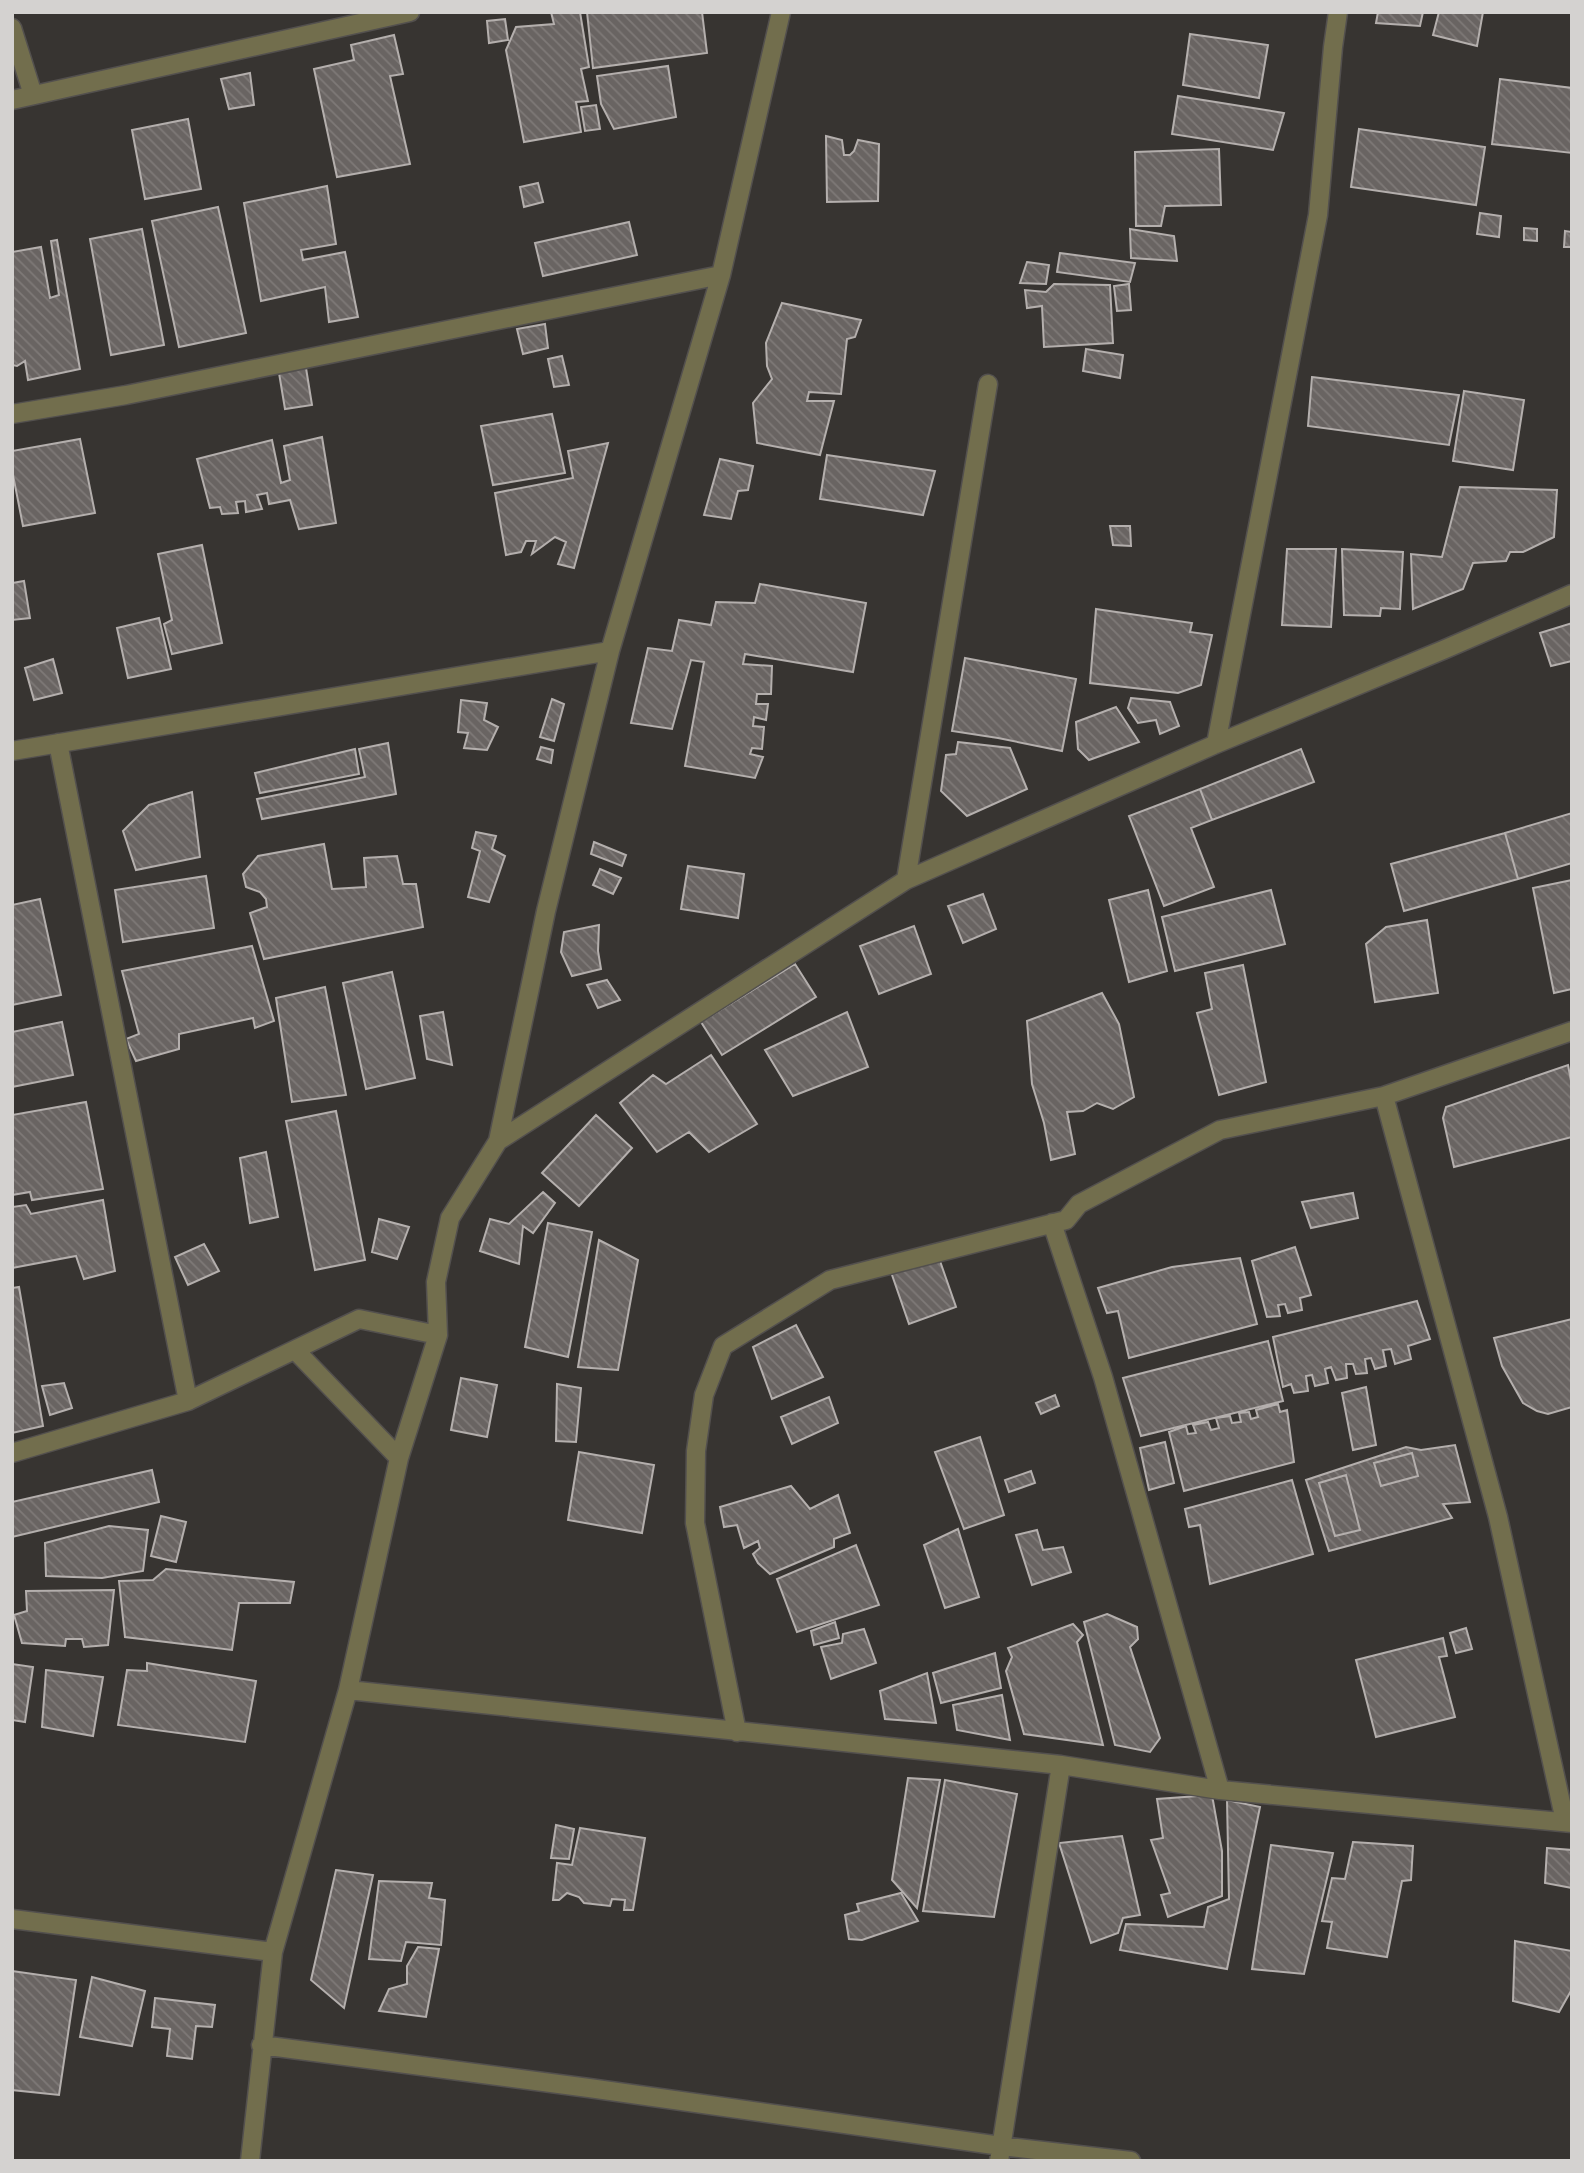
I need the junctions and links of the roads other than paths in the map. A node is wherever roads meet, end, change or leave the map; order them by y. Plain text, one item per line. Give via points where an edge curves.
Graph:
1 (410, 12) edge
2 (781, 12) edge
3 (1338, 12) edge
4 (12, 28) edge
5 (33, 95) junction
6 (12, 100) edge
7 (721, 275) junction
8 (988, 384) dead end
9 (12, 414) edge
10 (1572, 594) edge
11 (610, 651) junction
12 (58, 743) junction
13 (1216, 744) junction
14 (12, 751) edge
15 (906, 880) junction
16 (1572, 1031) edge
17 (1384, 1096) junction
18 (498, 1141) junction
19 (1052, 1223) junction
20 (438, 1335) junction
21 (295, 1350) junction
22 (188, 1401) junction
23 (12, 1453) edge
24 (399, 1458) junction
25 (348, 1690) junction
26 (737, 1732) junction
27 (1061, 1765) junction
28 (1220, 1790) junction
29 (1569, 1822) edge
30 (12, 1919) edge
31 (273, 1952) junction
32 (261, 2045) junction
33 (1000, 2153) edge
34 (250, 2161) edge
35 (1131, 2161) edge

1 - 5 street
2 - 7 street
3 - 13 street via 1318,215
4 - 5 street
5 - 6 street
7 - 9 street
7 - 11 street
8 - 15 street
10 - 13 street
11 - 12 street
11 - 18 street via 546,911
12 - 14 street
12 - 22 street
13 - 15 street
15 - 18 street
16 - 17 street
17 - 19 street via 1220,1130 1079,1204 1066,1220
17 - 29 street via 1498,1517
18 - 20 street via 450,1218 436,1282
19 - 26 street via 830,1280 723,1346 704,1395 696,1451 695,1523
19 - 28 street via 1103,1377
20 - 21 street via 359,1319
20 - 24 street
21 - 22 street
21 - 24 street
22 - 23 street
24 - 25 street
25 - 26 street
25 - 31 street
26 - 27 street
27 - 28 street
27 - 33 street
28 - 29 street
30 - 31 street
31 - 32 street
32 - 33 street via 589,2088
32 - 34 street
33 - 35 street

